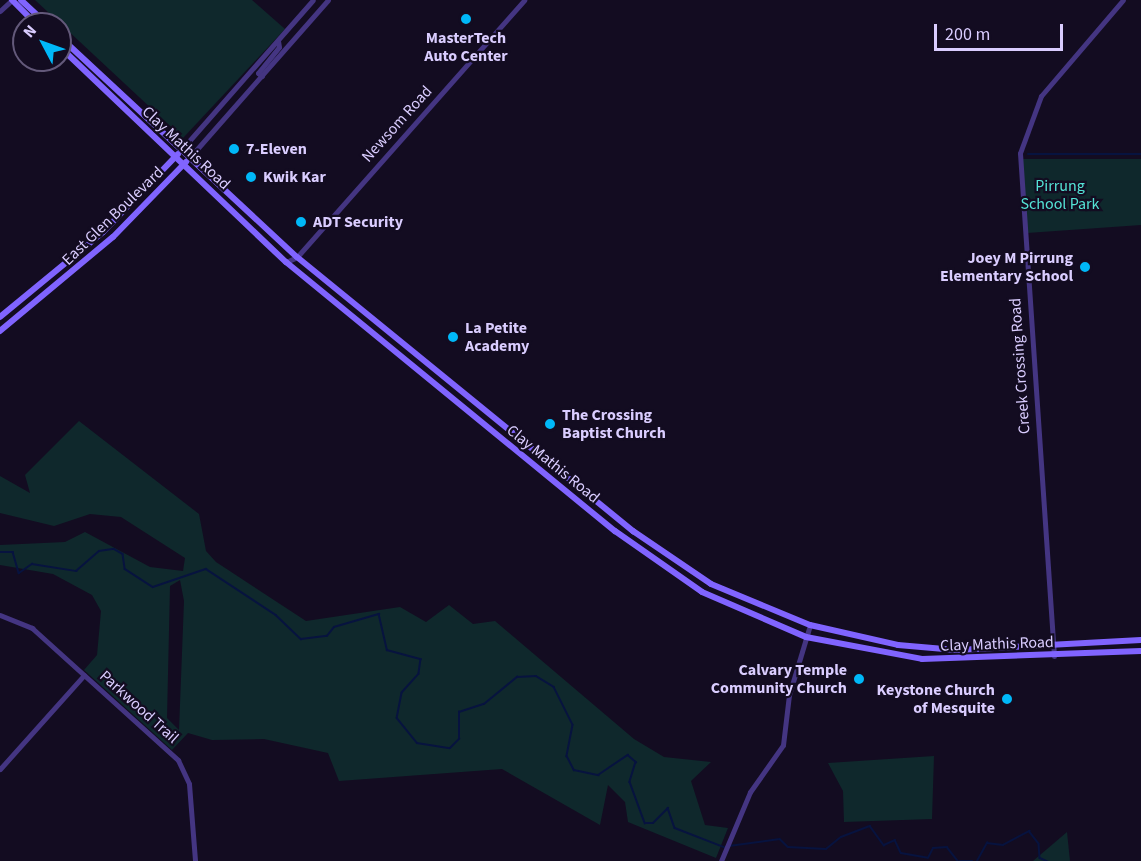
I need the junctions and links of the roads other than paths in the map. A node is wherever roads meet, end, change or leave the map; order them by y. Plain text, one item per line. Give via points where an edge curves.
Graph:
1 (12, 0) edge
2 (21, 0) edge
3 (28, 0) edge
4 (314, 0) edge
5 (328, 0) edge
6 (524, 0) edge
7 (1123, 0) edge
8 (32, 10) joint
9 (0, 11) edge
10 (24, 12) edge
11 (278, 41) junction
12 (72, 48) edge
13 (72, 58) edge
14 (262, 76) junction
15 (182, 149) junction
16 (176, 157) junction
17 (190, 157) junction
18 (184, 164) junction
19 (297, 257) junction
20 (286, 262) junction
21 (0, 317) edge
22 (0, 331) edge
23 (435, 370) junction
24 (428, 379) junction
25 (0, 615) edge
26 (810, 625) junction
27 (806, 637) junction
28 (1141, 639) edge
29 (1053, 645) junction
30 (1141, 651) edge
31 (1054, 656) junction
32 (84, 675) junction
33 (0, 769) edge
34 (722, 858) edge
35 (195, 861) edge

1 - 9 street
1 - 10 main road
2 - 8 main road
3 - 8 main road
4 - 11 street, East Glen Boulevard
5 - 14 street, East Glen Boulevard
6 - 19 street, Newsom Road
7 - 29 street, Creek Crossing Road via 1041,96 1020,153
11 - 14 street via 279,47 258,73
11 - 15 street, East Glen Boulevard
12 - 15 main road, Clay Mathis Road
13 - 16 main road, Clay Mathis Road
14 - 17 street, East Glen Boulevard
15 - 16 main road, East Glen Boulevard
15 - 17 main road, Clay Mathis Road
16 - 18 main road, Clay Mathis Road
16 - 21 main road, East Glen Boulevard via 97,237
17 - 18 main road, East Glen Boulevard
17 - 19 main road, Clay Mathis Road
18 - 20 main road, Clay Mathis Road
18 - 22 main road, East Glen Boulevard via 114,237
19 - 20 street, Newsom Road
19 - 23 main road, Clay Mathis Road
20 - 24 main road, Clay Mathis Road
23 - 24 main road
23 - 26 main road, Clay Mathis Road via 684,568 735,597
24 - 27 main road, Clay Mathis Road via 678,577
25 - 32 street, Parkwood Trail via 32,628
26 - 27 street
26 - 29 main road, Clay Mathis Road via 915,647
27 - 31 main road, Clay Mathis Road via 922,659
27 - 34 street via 789,695 783,746 750,792
28 - 29 main road, Clay Mathis Road
29 - 31 street, Creek Crossing Road
30 - 31 main road, Clay Mathis Road
32 - 33 street
32 - 35 street, Parkwood Trail via 180,764 191,794

